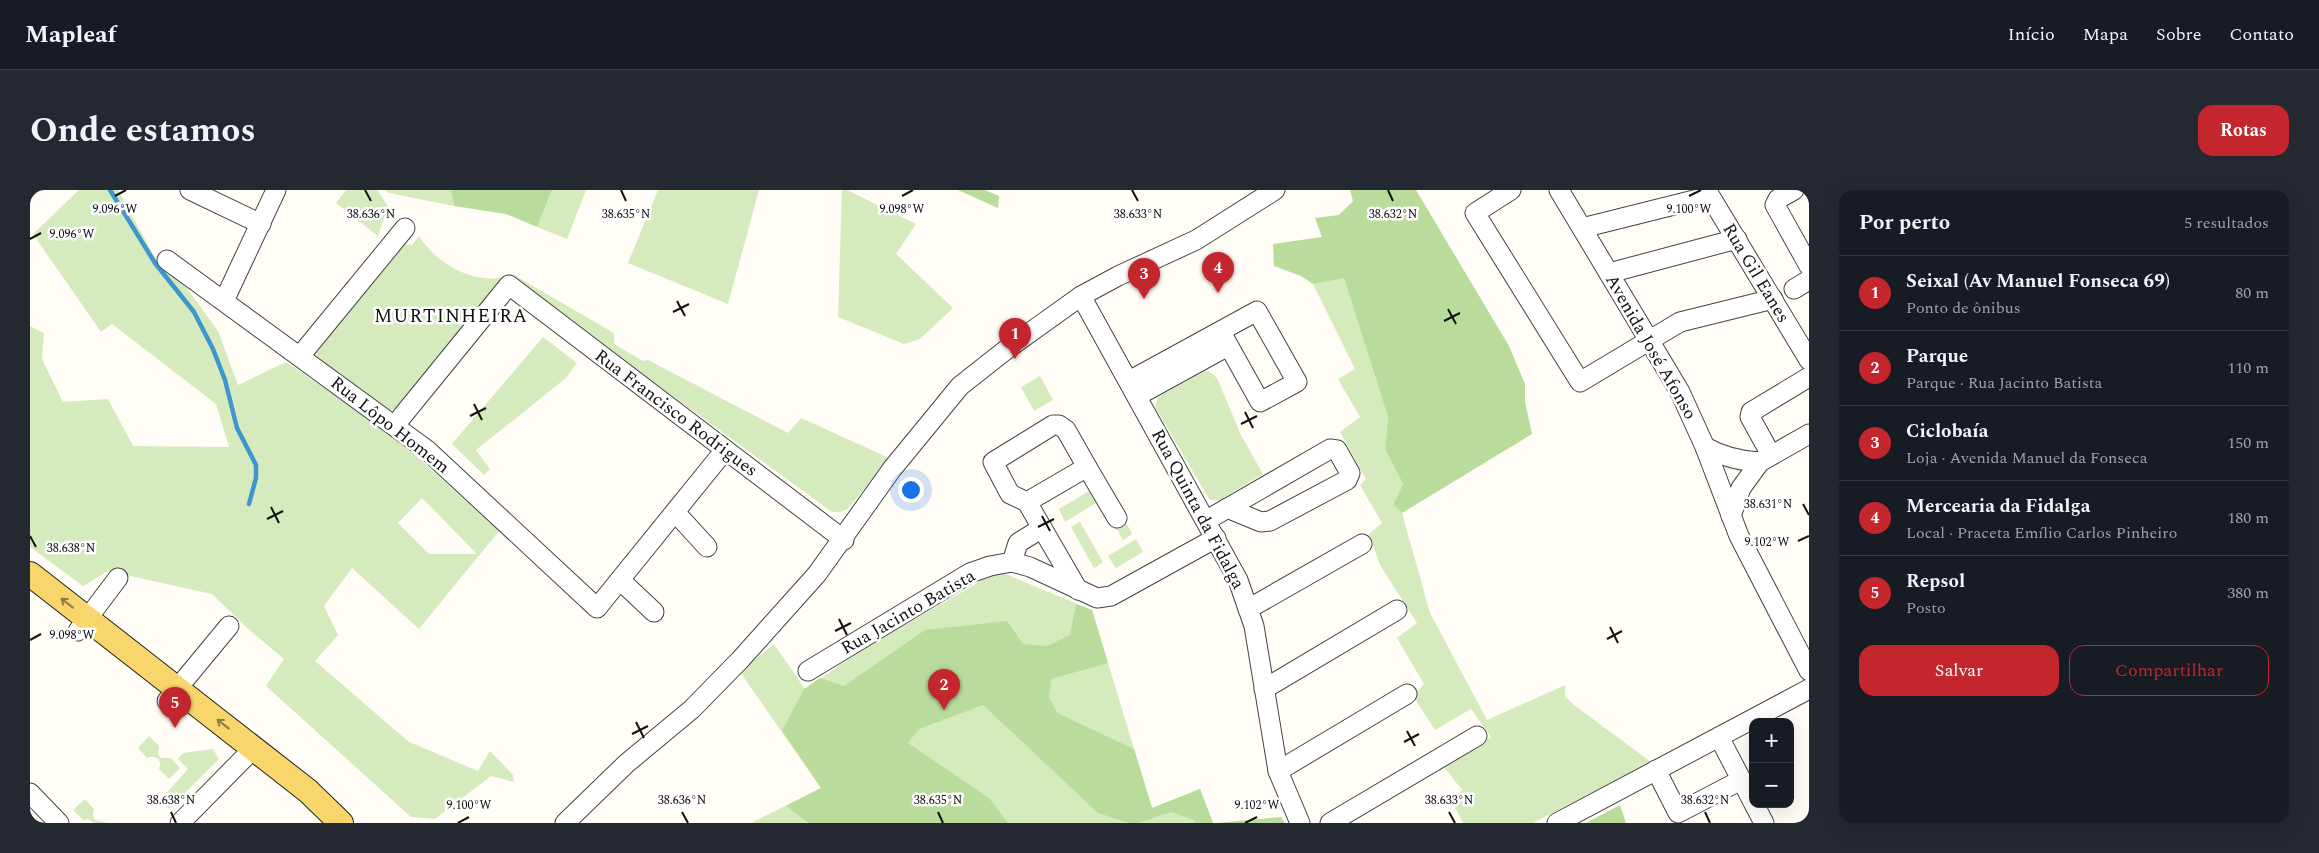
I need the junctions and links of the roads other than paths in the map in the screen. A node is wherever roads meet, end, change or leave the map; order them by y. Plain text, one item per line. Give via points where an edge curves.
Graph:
1 (190, 190) edge
2 (276, 190) edge
3 (1274, 190) edge
4 (1511, 190) edge
5 (1559, 190) edge
6 (1794, 190) edge
7 (261, 224) junction
8 (406, 228) dead end
9 (1582, 228) junction
10 (1737, 239) junction
11 (167, 260) dead end
12 (1809, 266) edge
13 (1609, 273) junction
14 (1081, 296) junction
15 (1772, 298) junction
16 (224, 301) junction
17 (1224, 339) dead end
18 (1649, 340) junction
19 (300, 356) junction
20 (1809, 360) edge
21 (1809, 377) edge
22 (1133, 389) junction
23 (395, 425) junction
24 (1809, 434) edge
25 (1705, 447) junction
26 (725, 450) junction
27 (1766, 459) junction
28 (1087, 467) junction
29 (1027, 502) junction
30 (1227, 508) junction
31 (674, 512) junction
32 (1731, 516) junction
33 (1117, 518) dead end
34 (1207, 520) junction
35 (1042, 528) junction
36 (1216, 538) junction
37 (844, 540) junction
38 (1362, 544) dead end
39 (707, 547) dead end
40 (1012, 562) junction
41 (118, 578) dead end
42 (31, 580) edge
43 (620, 580) junction
44 (1078, 590) junction
45 (1248, 609) junction
46 (1397, 610) dead end
47 (654, 612) dead end
48 (83, 625) junction
49 (230, 626) dead end
50 (808, 671) dead end
51 (1809, 671) edge
52 (1264, 689) junction
53 (1809, 689) edge
54 (1407, 694) dead end
55 (172, 695) junction
56 (1477, 736) dead end
57 (1719, 737) junction
58 (248, 753) junction
59 (1656, 770) junction
60 (1278, 771) junction
61 (1741, 780) junction
62 (30, 793) edge
63 (1749, 795) edge
64 (1756, 808) edge
65 (59, 823) edge
66 (180, 823) edge
67 (319, 823) edge
68 (341, 823) edge
69 (565, 823) edge
70 (1300, 823) edge
71 (1330, 823) edge
72 (1557, 823) edge
73 (1764, 823) edge

1 - 7 street
2 - 7 street
3 - 14 street via 1196,240
4 - 18 street via 1475,213 1580,382
5 - 9 street, Avenida José Afonso
6 - 12 street via 1778,199 1775,205
7 - 16 street
8 - 19 street
9 - 10 street, Rua Gil Eanes via 1710,196
9 - 13 street, Avenida José Afonso
10 - 13 street
10 - 15 street, Rua Gil Eanes
11 - 16 street, Rua Lôpo Homem
13 - 18 street, Avenida José Afonso
14 - 22 street, Rua Quinta da Fidalga
14 - 37 street via 960,386 892,469
15 - 18 street via 1680,322
15 - 20 street, Rua Gil Eanes
16 - 19 street, Rua Lôpo Homem
17 - 22 street
18 - 25 street, Avenida José Afonso via 1680,392
19 - 23 street, Rua Lôpo Homem
21 - 27 street via 1752,410 1750,414
22 - 34 street, Rua Quinta da Fidalga
23 - 26 street, Rua Francisco Rodrigues via 509,285
23 - 43 street, Rua Lôpo Homem via 597,608
24 - 27 street
25 - 27 street via 1739,461
25 - 32 street, Avenida José Afonso
26 - 31 street
26 - 37 street, Rua Francisco Rodrigues
27 - 32 street via 1741,488
28 - 29 street
28 - 29 street via 1066,430 1059,424 995,459 994,466 1010,494
28 - 33 street
29 - 35 street
30 - 30 street via 1330,448 1337,450 1350,473 1347,480 1270,521 1262,522
30 - 34 street
31 - 39 street
31 - 43 street
32 - 51 street, Avenida José Afonso
34 - 36 street, Rua Quinta da Fidalga
35 - 40 street via 1018,542
35 - 44 street
36 - 44 street, Rua Jacinto Batista via 1111,596 1096,598
36 - 45 street, Rua Quinta da Fidalga via 1238,580
37 - 69 street via 818,574 715,687 627,763
38 - 45 street
40 - 44 street, Rua Jacinto Batista
40 - 50 street, Rua Jacinto Batista via 970,574
41 - 48 street
42 - 48 main road
43 - 47 street
45 - 52 street, Rua Quinta da Fidalga via 1254,626
46 - 52 street
48 - 55 main road
49 - 55 street
52 - 60 street, Rua Quinta da Fidalga
53 - 57 street
54 - 60 street
55 - 58 main road
56 - 71 street
57 - 59 street
57 - 61 street
58 - 66 street
58 - 67 main road
58 - 68 main road via 308,790
59 - 61 street via 1678,813
59 - 72 street
60 - 70 street, Rua Quinta da Fidalga
61 - 63 street
62 - 65 street
64 - 73 street

